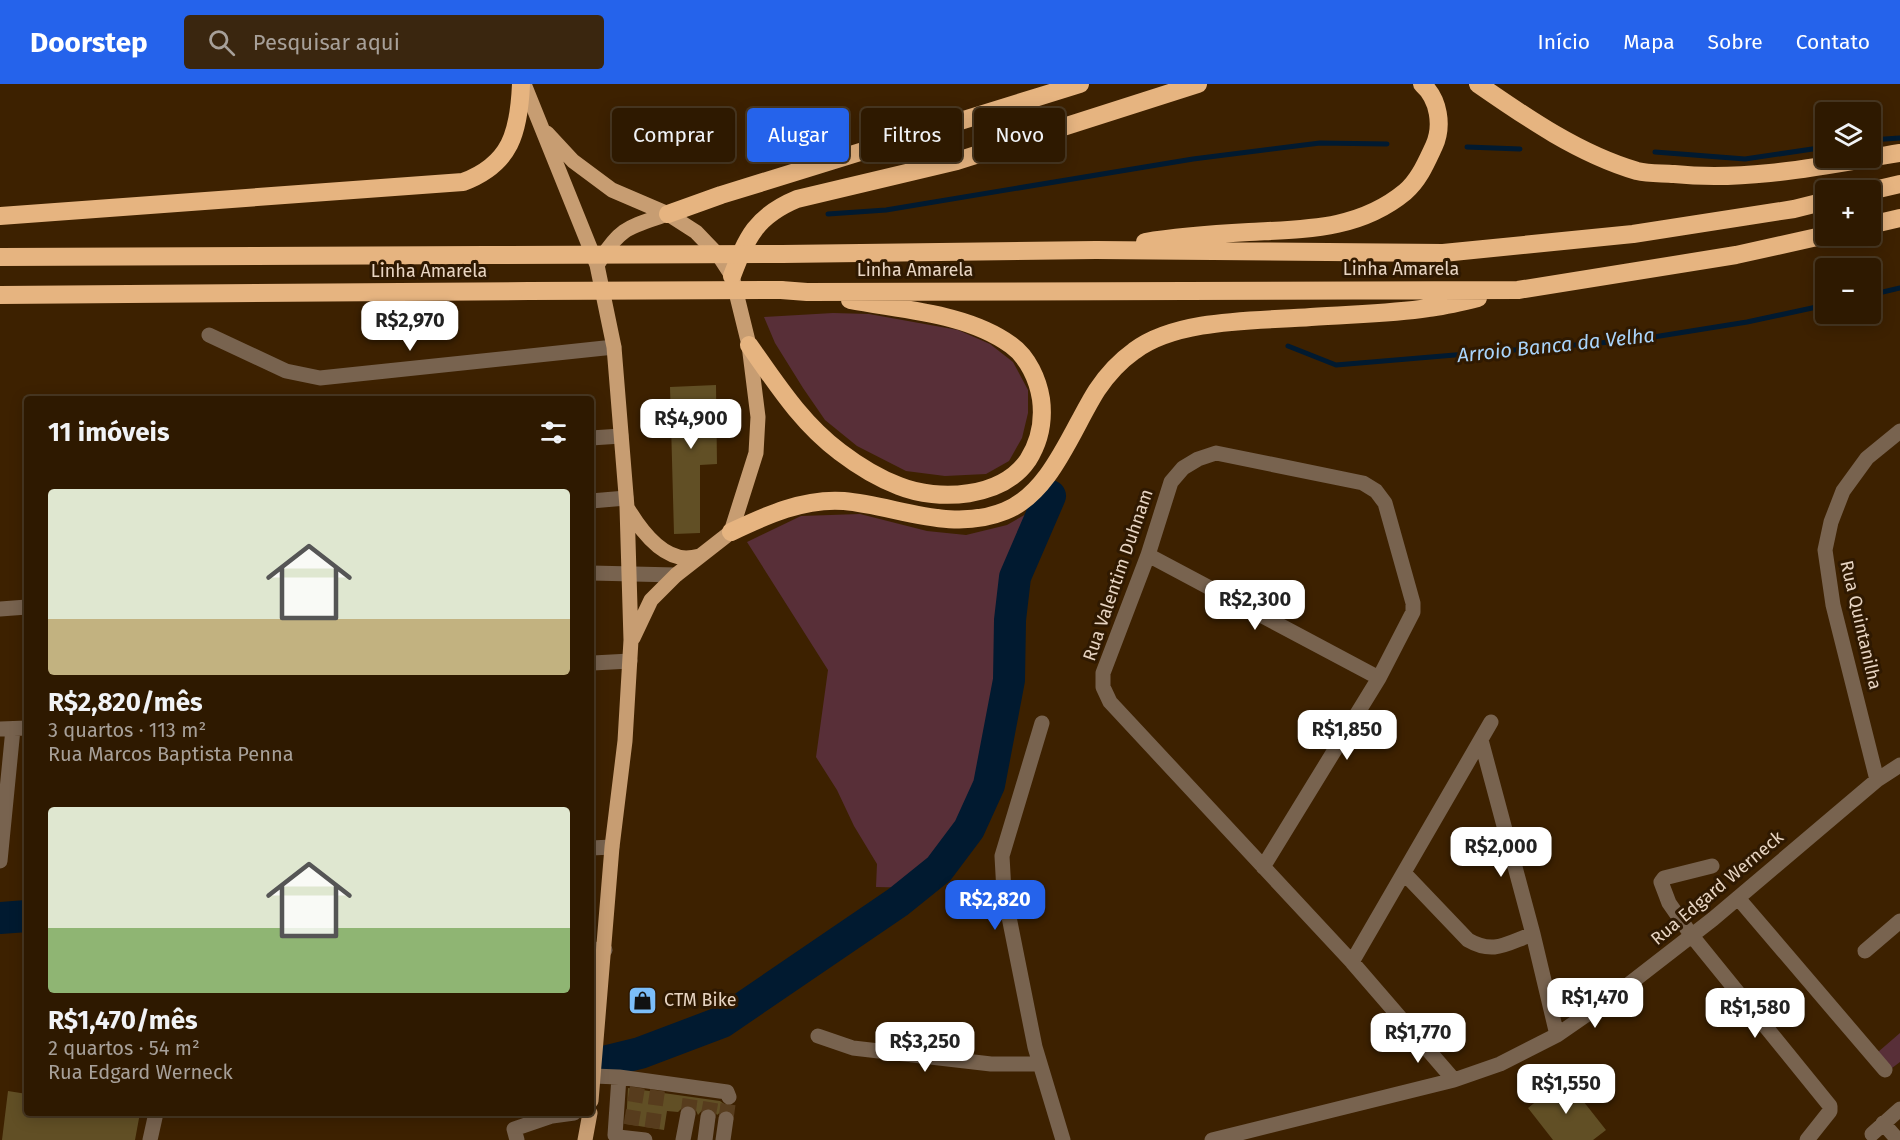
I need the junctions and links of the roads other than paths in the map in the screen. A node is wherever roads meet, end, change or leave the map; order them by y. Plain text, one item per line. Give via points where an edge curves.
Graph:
1 (523, 84) edge
2 (1080, 84) edge
3 (1198, 84) edge
4 (1422, 84) edge
5 (1478, 84) edge
6 (541, 126) junction
7 (1900, 153) edge
8 (1900, 184) edge
9 (1881, 188) edge
10 (1815, 204) edge
11 (668, 214) junction
12 (0, 216) edge
13 (1900, 218) edge
14 (1881, 222) edge
15 (1815, 237) edge
16 (1096, 250) junction
17 (0, 257) edge
18 (597, 265) junction
19 (732, 276) junction
20 (1518, 290) junction
21 (807, 292) junction
22 (0, 295) edge
23 (209, 335) dead end
24 (749, 345) junction
25 (614, 347) junction
26 (1900, 430) edge
27 (621, 436) junction
28 (594, 438) edge
29 (594, 501) edge
30 (626, 502) junction
31 (732, 532) junction
32 (1148, 555) junction
33 (700, 556) junction
34 (594, 573) edge
35 (630, 574) junction
36 (676, 575) junction
37 (24, 607) edge
38 (0, 609) edge
39 (631, 640) junction
40 (630, 661) junction
41 (594, 663) edge
42 (1379, 678) junction
43 (1491, 722) dead end
44 (1042, 723) dead end
45 (13, 729) edge
46 (1481, 740) junction
47 (1900, 765) edge
48 (1877, 780) junction
49 (2, 818) edge
50 (612, 847) junction
51 (594, 848) edge
52 (0, 861) edge
53 (1712, 866) dead end
54 (1263, 867) junction
55 (1404, 873) junction
56 (1738, 898) junction
57 (1900, 921) edge
58 (1533, 934) junction
59 (1692, 936) junction
60 (598, 950) edge
61 (1864, 951) dead end
62 (1352, 962) junction
63 (1557, 1035) junction
64 (818, 1036) dead end
65 (1040, 1064) junction
66 (594, 1065) edge
67 (1886, 1070) dead end
68 (594, 1075) edge
69 (619, 1077) junction
70 (1454, 1080) junction
71 (729, 1097) dead end
72 (1900, 1108) edge
73 (688, 1114) tunnel mouth
74 (155, 1116) edge
75 (552, 1116) edge
76 (589, 1116) edge
77 (708, 1117) tunnel mouth
78 (726, 1119) tunnel mouth
79 (650, 1136) edge
80 (150, 1140) edge
81 (517, 1140) edge
82 (585, 1140) edge
83 (683, 1140) edge
84 (705, 1140) edge
85 (723, 1140) edge
86 (1063, 1140) edge
87 (1212, 1140) edge
88 (1807, 1140) edge
89 (1898, 1140) edge

1 - 6 main road
1 - 12 highway via 518,121 506,150 480,175 462,182
2 - 11 highway
3 - 19 highway via 957,161 796,199 777,207 759,223
4 - 16 highway via 1439,112 1436,141 1423,170 1406,191 1377,211 1325,228 1182,236
5 - 7 highway via 1580,149 1639,171 1706,178 1797,170
6 - 11 main road via 592,178
6 - 18 main road
8 - 9 highway
10 - 16 highway, Linha Amarela via 1633,234 1443,253
11 - 18 main road via 627,228 614,239
11 - 19 main road via 696,232
13 - 14 highway
15 - 20 highway, Linha Amarela via 1736,255
16 - 17 highway, Linha Amarela, bridge
18 - 25 main road
19 - 24 main road
20 - 21 highway, Linha Amarela
20 - 31 highway via 1428,308 1204,326 1169,333 1141,346 1114,369 1097,389 1052,469 1036,489 1007,511 959,520 922,517 843,501 813,503 784,508
21 - 22 highway, Linha Amarela, bridge
21 - 24 highway via 961,321 1012,346 1028,363 1039,385 1042,408 1041,433 1021,470 982,491 958,494 900,487 840,452 814,430
23 - 25 street via 286,371 320,378
24 - 31 main road via 758,417 756,453
25 - 27 main road
26 - 48 street, Rua Quintanilha via 1867,458 1844,491 1830,522 1825,550 1833,605
27 - 28 street
27 - 30 main road
29 - 30 street
30 - 33 main road via 639,527 664,549 686,558
30 - 35 main road
31 - 33 main road
32 - 42 street
32 - 42 street, Rua Valentim Duhnam via 1172,482 1183,468 1207,456 1216,453 1363,483 1385,503 1413,603 1413,612
32 - 54 street, Rua Valentim Duhnam via 1104,673 1103,687 1110,702
33 - 36 main road
34 - 35 street
35 - 36 street
35 - 39 main road
36 - 39 main road via 651,600
37 - 38 street
39 - 40 main road
40 - 41 street
40 - 50 main road
42 - 54 street, Rua Valentim Duhnam
43 - 46 street
44 - 65 street via 1002,856 1004,892
45 - 49 street
46 - 55 street
46 - 58 street
47 - 48 street, Rua Edgard Werneck
48 - 56 street, Rua Edgard Werneck
49 - 52 street
50 - 51 street
50 - 60 main road
53 - 59 street via 1661,879 1669,903
54 - 62 street, Rua Valentim Duhnam
55 - 58 street via 1468,940 1480,947 1492,948
55 - 62 street
56 - 59 street, Rua Edgard Werneck
56 - 67 street
57 - 61 street
58 - 63 street
59 - 63 street, Rua Edgard Werneck
59 - 88 street via 1830,1106
60 - 66 main road
62 - 70 street, Rua Valentim Duhnam
63 - 70 street, Rua Edgard Werneck via 1500,1064
64 - 65 street via 853,1048 991,1064
65 - 86 street
68 - 69 street
69 - 71 street via 726,1092
69 - 79 street via 615,1135 630,1132
70 - 87 street, Rua Edgard Werneck
72 - 89 street via 1877,1128
73 - 83 street
74 - 80 street
75 - 81 street via 514,1129
76 - 82 main road
77 - 84 street
78 - 85 street

